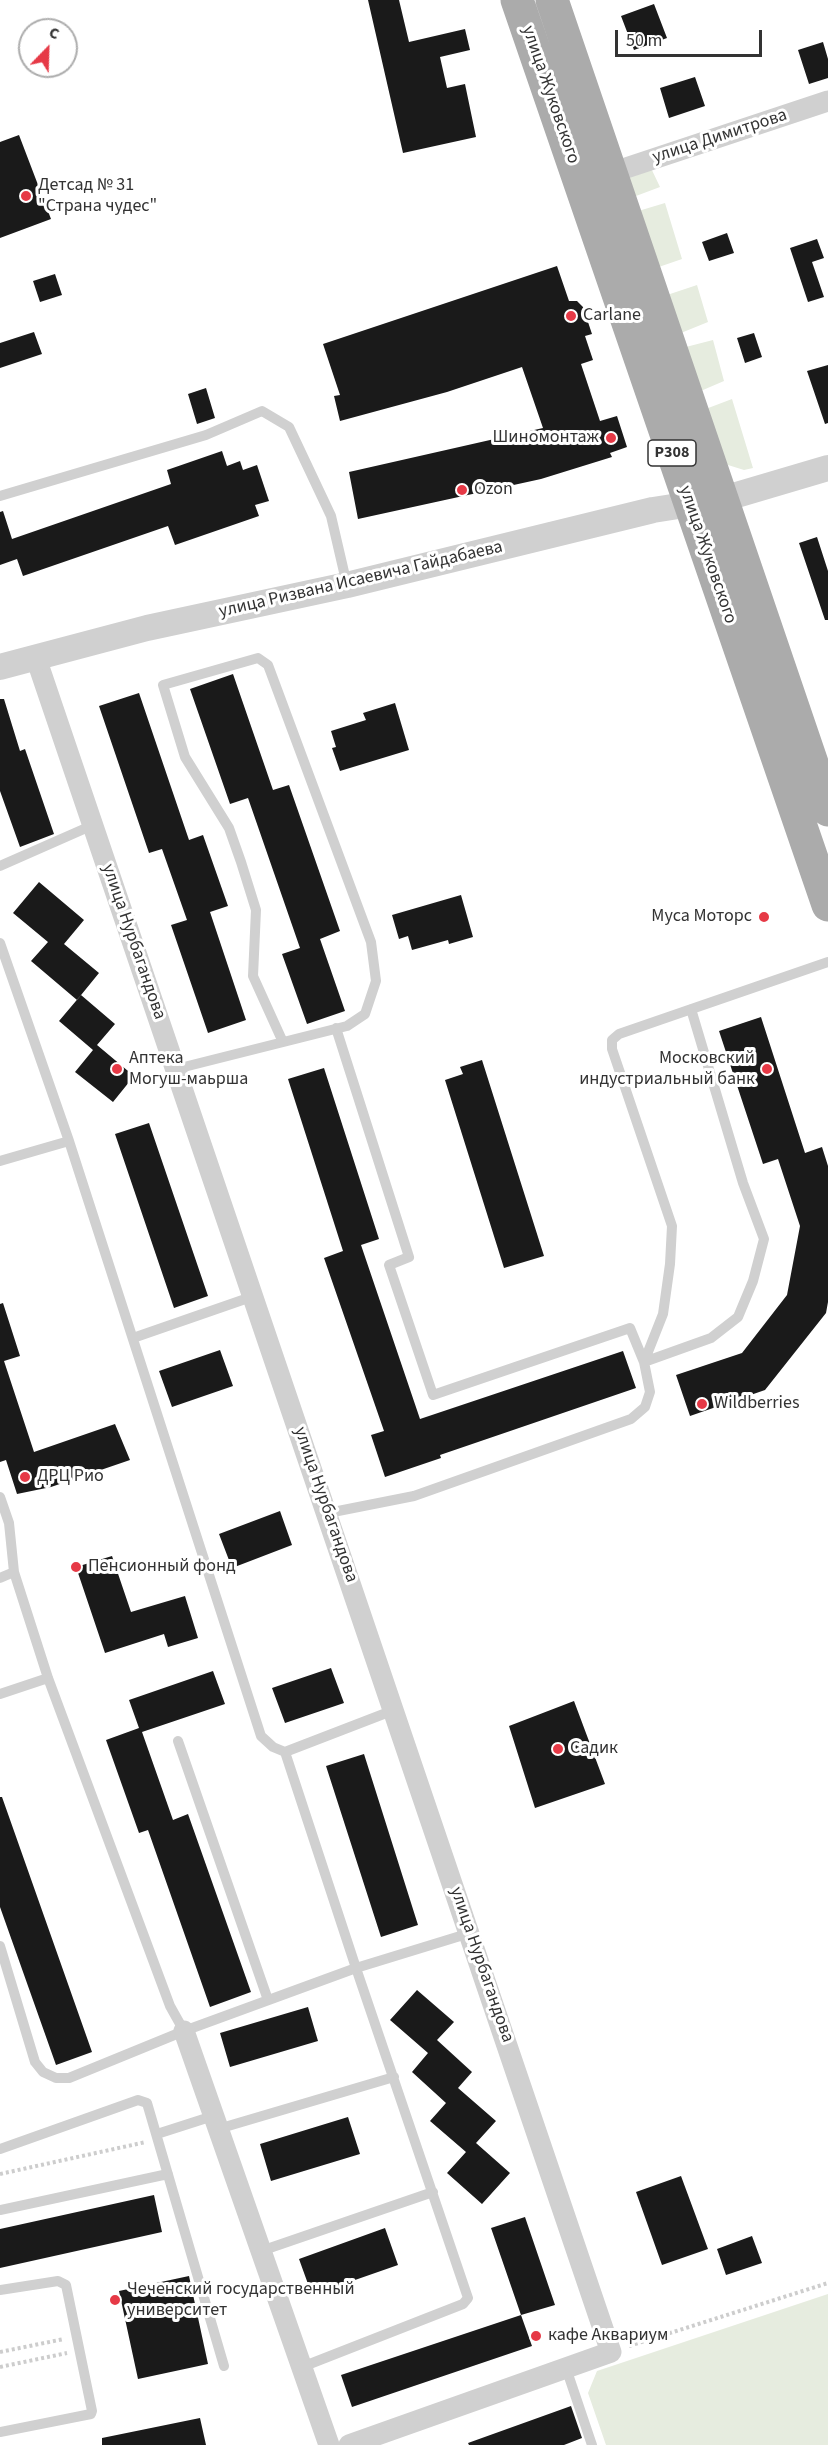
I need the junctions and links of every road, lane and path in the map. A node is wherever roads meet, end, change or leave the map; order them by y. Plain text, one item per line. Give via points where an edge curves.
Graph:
1 (517, 0) edge
2 (552, 0) edge
3 (828, 101) edge
4 (611, 173) junction
5 (828, 468) edge
6 (0, 496) edge
7 (723, 499) junction
8 (688, 503) junction
9 (347, 585) junction
10 (36, 658) junction
11 (0, 667) edge
12 (828, 810) edge
13 (93, 825) junction
14 (0, 866) edge
15 (828, 905) edge
16 (0, 943) edge
17 (828, 962) edge
18 (691, 1009) junction
19 (336, 1028) junction
20 (282, 1040) junction
21 (176, 1069) junction
22 (69, 1141) junction
23 (0, 1161) edge
24 (254, 1296) junction
25 (133, 1338) junction
26 (644, 1362) junction
27 (0, 1497) edge
28 (328, 1513) junction
29 (14, 1572) junction
30 (0, 1578) edge
31 (48, 1678) junction
32 (0, 1694) edge
33 (394, 1710) junction
34 (178, 1742) dead end
35 (285, 1752) junction
36 (470, 1933) junction
37 (0, 1946) edge
38 (356, 1968) junction
39 (268, 2000) junction
40 (184, 2031) junction
41 (394, 2077) junction
42 (215, 2123) junction
43 (158, 2137) junction
44 (0, 2149) edge
45 (0, 2174) edge
46 (168, 2174) junction
47 (433, 2192) junction
48 (0, 2210) edge
49 (261, 2252) junction
50 (828, 2283) edge
51 (0, 2290) edge
52 (77, 2336) junction
53 (80, 2350) junction
54 (0, 2352) edge
55 (611, 2352) junction
56 (224, 2366) dead end
57 (0, 2367) edge
58 (302, 2367) junction
59 (566, 2368) junction
60 (0, 2432) edge
61 (329, 2445) edge
62 (349, 2445) edge
63 (592, 2445) edge

1 - 8 main road, улица Жуковского / P308
2 - 4 main road, P308
3 - 4 street, улица Димитрова
4 - 7 main road, P308
5 - 7 street, улица Ризвана Исаевича Гайдабаева
6 - 9 lane via 206,435 262,411 289,427 331,516
7 - 8 street, улица Ризвана Исаевича Гайдабаева
7 - 12 main road, P308
8 - 9 street, улица Ризвана Исаевича Гайдабаева
8 - 15 main road, улица Жуковского / P308
9 - 10 street, улица Ризвана Исаевича Гайдабаева via 147,628
10 - 11 street, улица Ризвана Исаевича Гайдабаева
10 - 13 street, улица Нурбагандова
13 - 14 lane
13 - 21 street, улица Нурбагандова
16 - 22 lane
17 - 18 lane
18 - 26 lane via 619,1034 611,1044 672,1226 663,1314
18 - 26 lane via 743,1184 764,1239 738,1317 711,1338
19 - 20 lane
19 - 20 lane via 365,1014 376,981 371,942 268,665 254,658 163,685 185,757 229,828 241,862 256,910 253,976
19 - 26 lane via 409,1257 389,1265 433,1395 630,1328
20 - 21 lane
21 - 24 street, улица Нурбагандова
22 - 23 lane
22 - 25 lane
24 - 25 lane
24 - 28 street, улица Нурбагандова
25 - 35 lane via 261,1736
26 - 28 lane via 650,1392 645,1407 631,1419 414,1496
27 - 29 lane via 9,1523
28 - 33 street, улица Нурбагандова
29 - 30 lane
29 - 31 lane
31 - 32 lane
31 - 40 lane via 170,2006
33 - 35 lane
33 - 36 street, улица Нурбагандова
34 - 39 lane
35 - 38 lane
36 - 38 lane
36 - 55 street, улица Нурбагандова
37 - 40 lane via 35,2061 43,2072 69,2078
38 - 39 lane
38 - 41 lane
39 - 40 lane
40 - 42 street
41 - 42 lane
41 - 47 lane
42 - 43 lane
42 - 49 street
43 - 44 lane via 147,2103 138,2100
43 - 45 path
43 - 46 lane
46 - 48 lane
46 - 56 lane
47 - 49 lane
47 - 58 lane via 468,2293 466,2301
49 - 58 street
50 - 55 path
51 - 52 lane via 63,2282
52 - 53 lane
52 - 54 path
53 - 57 path
53 - 60 lane via 92,2414
55 - 59 street
58 - 61 street
59 - 62 street
59 - 63 lane

